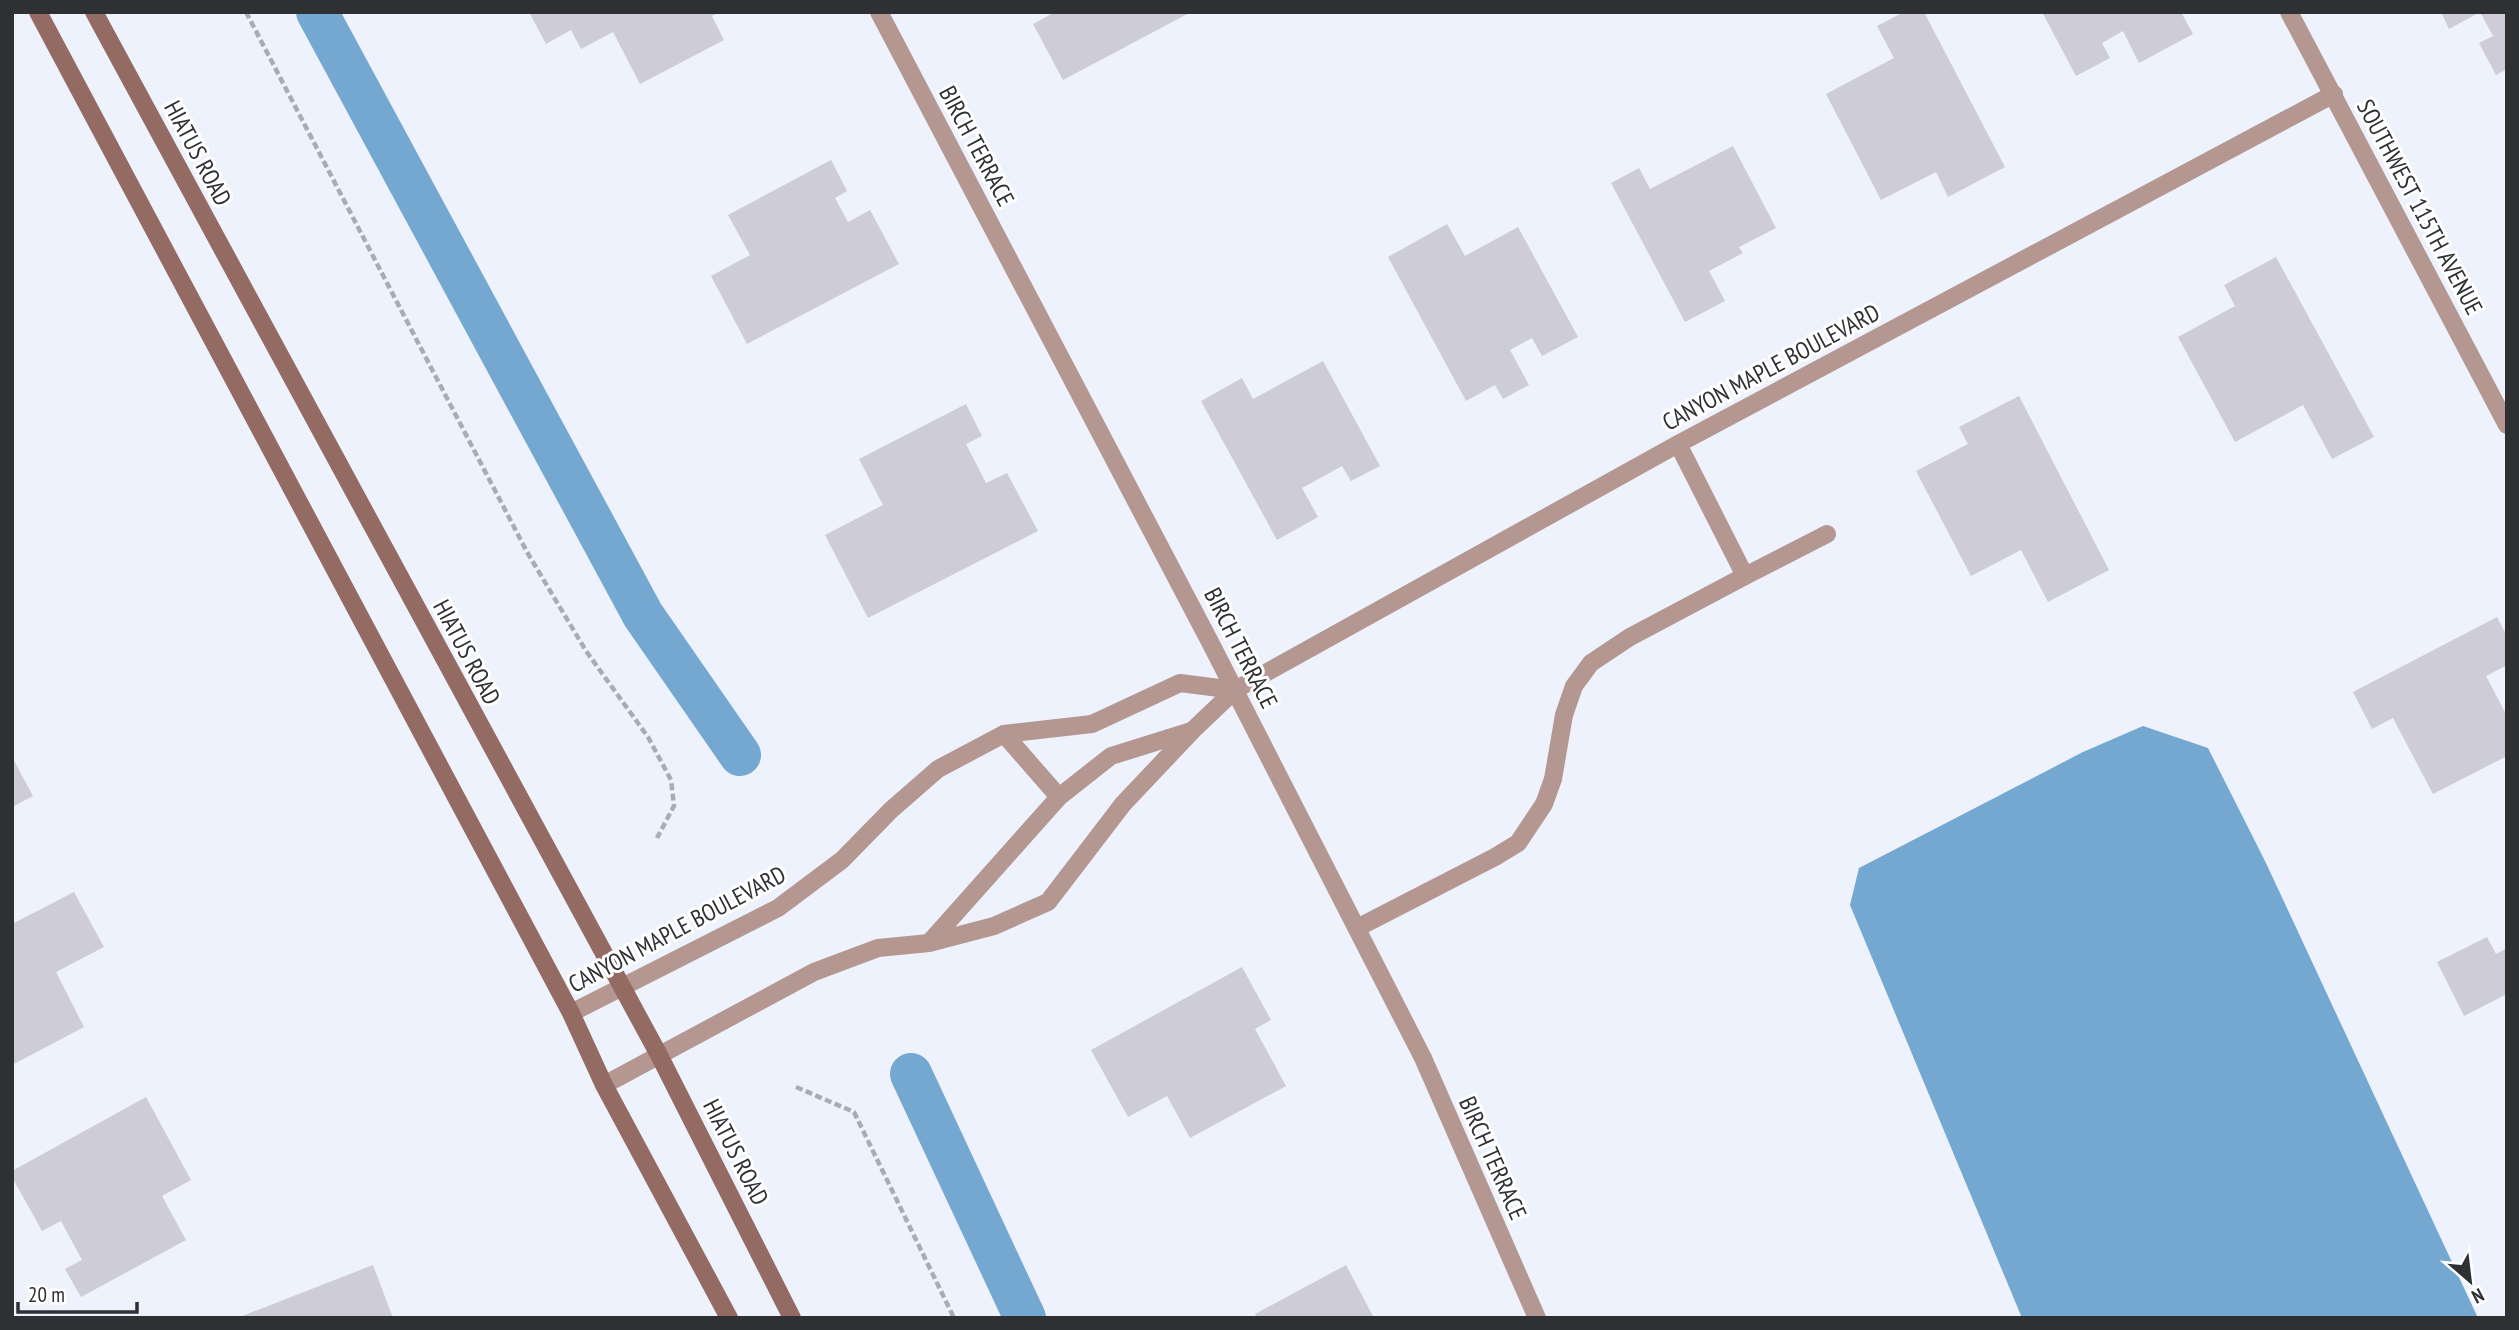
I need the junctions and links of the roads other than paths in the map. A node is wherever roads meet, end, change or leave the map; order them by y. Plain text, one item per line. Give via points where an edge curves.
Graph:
1 (38, 12) edge
2 (94, 12) edge
3 (879, 12) edge
4 (2289, 12) edge
5 (2334, 94) junction
6 (2507, 425) edge
7 (1678, 444) junction
8 (1827, 534) dead end
9 (1745, 576) junction
10 (1235, 690) junction
11 (1192, 730) junction
12 (1004, 734) junction
13 (1059, 797) junction
14 (1357, 928) junction
15 (929, 943) junction
16 (620, 987) junction
17 (571, 1013) junction
18 (659, 1055) junction
19 (604, 1086) junction
20 (729, 1318) edge
21 (792, 1318) edge
22 (1537, 1318) edge

1 - 17 street
2 - 16 street, HIATUS ROAD
3 - 10 street, BIRCH TERRACE
4 - 5 street, SOUTHWEST 115TH AVENUE
5 - 6 street, SOUTHWEST 115TH AVENUE
5 - 7 street, CANYON MAPLE BOULEVARD
7 - 9 street
7 - 10 street, CANYON MAPLE BOULEVARD
8 - 9 street
9 - 14 street via 1591,663 1574,686 1564,715 1544,804 1518,843
10 - 11 street, CANYON MAPLE BOULEVARD
10 - 12 street, CANYON MAPLE BOULEVARD via 1180,683 1092,724
10 - 14 street, BIRCH TERRACE
11 - 13 street, CANYON MAPLE BOULEVARD via 1111,756
11 - 15 street, CANYON MAPLE BOULEVARD via 1123,804 1048,902 994,926
12 - 13 street
12 - 16 street, CANYON MAPLE BOULEVARD via 938,769 842,860 778,908
13 - 15 street, CANYON MAPLE BOULEVARD
14 - 22 street, BIRCH TERRACE via 1423,1058
15 - 18 street, CANYON MAPLE BOULEVARD via 878,948 814,972
16 - 17 street, CANYON MAPLE BOULEVARD
16 - 18 street, HIATUS ROAD
17 - 19 street
18 - 19 street, CANYON MAPLE BOULEVARD
18 - 21 street, HIATUS ROAD
19 - 20 street

